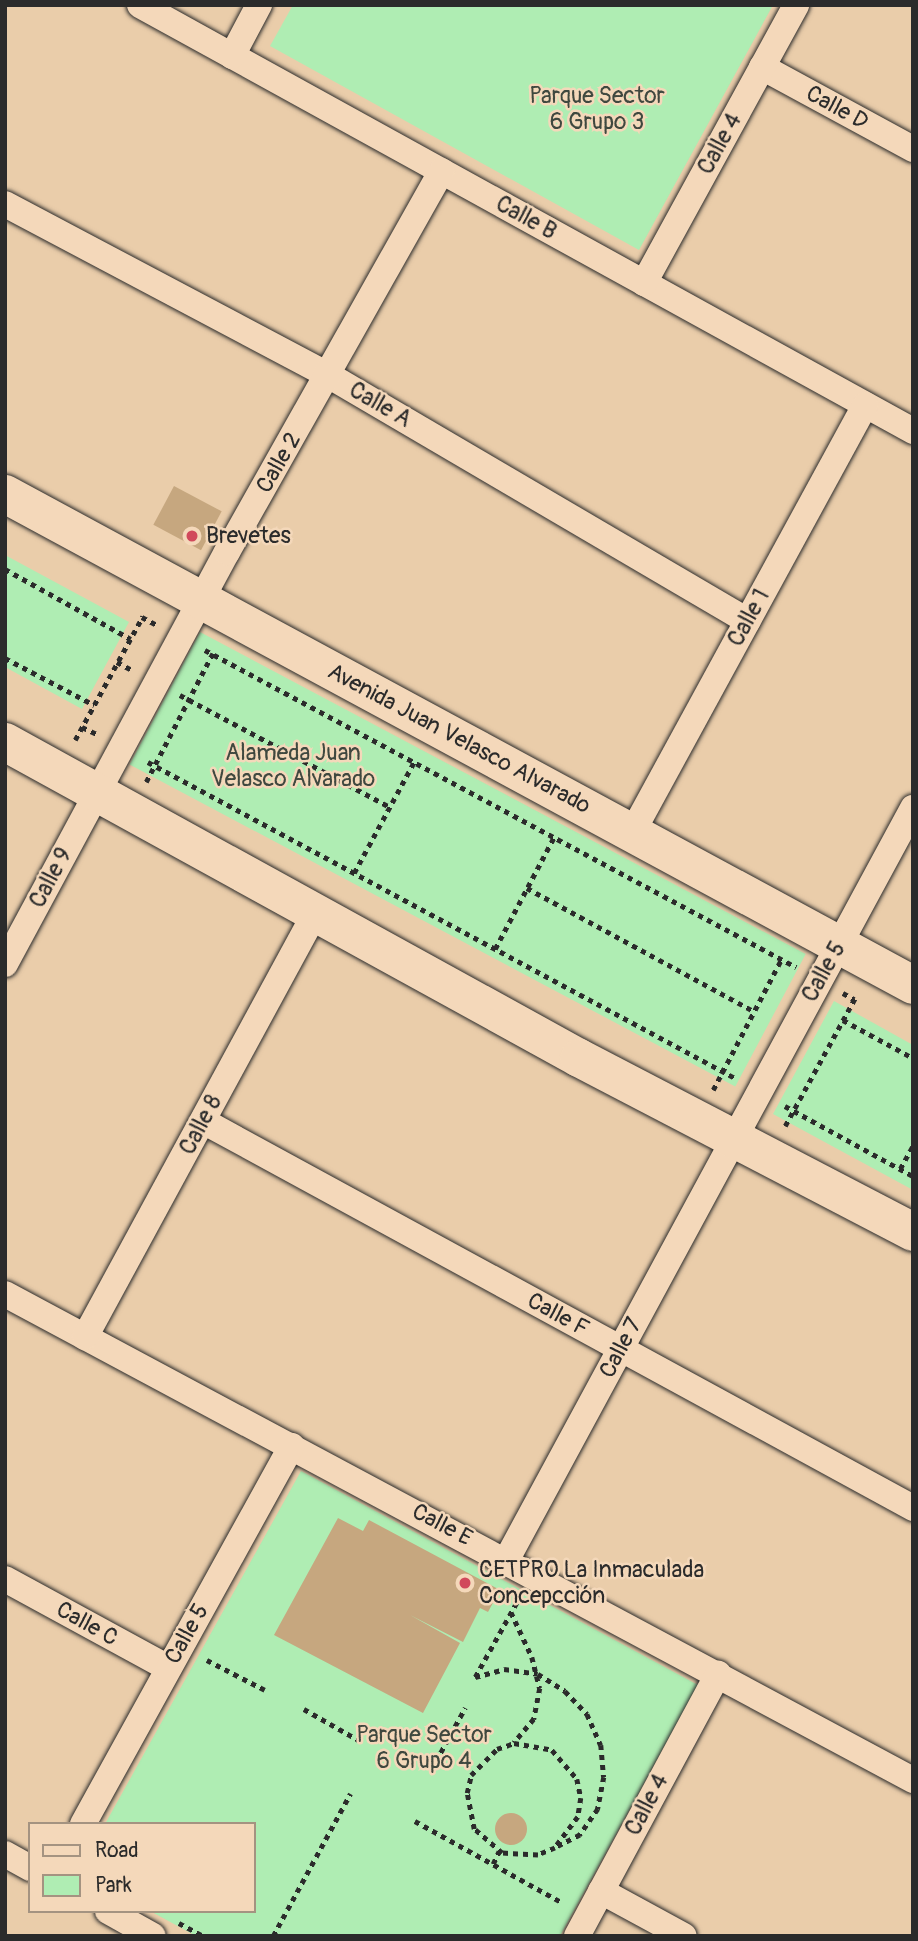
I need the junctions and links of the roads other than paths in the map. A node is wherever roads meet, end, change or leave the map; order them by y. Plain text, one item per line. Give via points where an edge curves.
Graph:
1 (140, 5) edge
2 (259, 5) edge
3 (796, 5) edge
4 (232, 56) junction
5 (762, 67) junction
6 (913, 149) edge
7 (442, 171) junction
8 (5, 204) edge
9 (644, 283) junction
10 (330, 376) junction
11 (865, 405) junction
12 (913, 431) edge
13 (5, 494) edge
14 (216, 610) junction
15 (747, 621) junction
16 (5, 742) edge
17 (97, 793) junction
18 (913, 808) edge
19 (633, 831) junction
20 (316, 912) junction
21 (839, 944) junction
22 (5, 964) edge
23 (913, 985) edge
24 (203, 1121) junction
25 (735, 1137) junction
26 (913, 1232) edge
27 (5, 1294) edge
28 (85, 1337) junction
29 (620, 1349) junction
30 (292, 1446) junction
31 (913, 1508) edge
32 (507, 1559) junction
33 (5, 1579) edge
34 (174, 1657) junction
35 (718, 1674) junction
36 (913, 1780) edge
37 (84, 1822) edge
38 (5, 1854) edge
39 (28, 1867) edge
40 (601, 1891) junction
41 (112, 1913) edge
42 (582, 1926) edge
43 (153, 1936) edge
44 (684, 1936) edge

1 - 4 street, Calle B
2 - 4 street
3 - 5 street, Calle 4
4 - 7 street, Calle B
5 - 6 street, Calle D
5 - 9 street, Calle 4
7 - 9 street, Calle B
7 - 10 street, Calle 2
8 - 10 street, Calle A
9 - 11 street, Calle B
10 - 14 street, Calle 2
10 - 15 street, Calle A
11 - 12 street, Calle B
11 - 15 street, Calle 1
13 - 14 street, Avenida Juan Velasco Alvarado
14 - 17 street, Calle 2 via 182,637
14 - 19 street, Avenida Juan Velasco Alvarado
15 - 19 street, Calle 1
16 - 17 street
17 - 20 street
17 - 22 street, Calle 9
18 - 21 street, Calle 5
19 - 21 street, Avenida Juan Velasco Alvarado
20 - 24 street, Calle 8
20 - 25 street via 579,1058
21 - 23 street, Avenida Juan Velasco Alvarado
21 - 25 street, Calle 5
24 - 28 street, Calle 8
24 - 29 street, Calle F
25 - 26 street
25 - 29 street, Calle 7
27 - 28 street, Calle E
28 - 30 street, Calle E
29 - 31 street, Calle F
29 - 32 street, Calle 7
30 - 32 street, Calle E
30 - 34 street, Calle 5
32 - 35 street, Calle E
33 - 34 street, Calle C
34 - 37 street, Calle 5
35 - 36 street, Calle E
35 - 40 street, Calle 4
38 - 39 street
40 - 42 street, Calle 4
40 - 44 street
41 - 43 street

